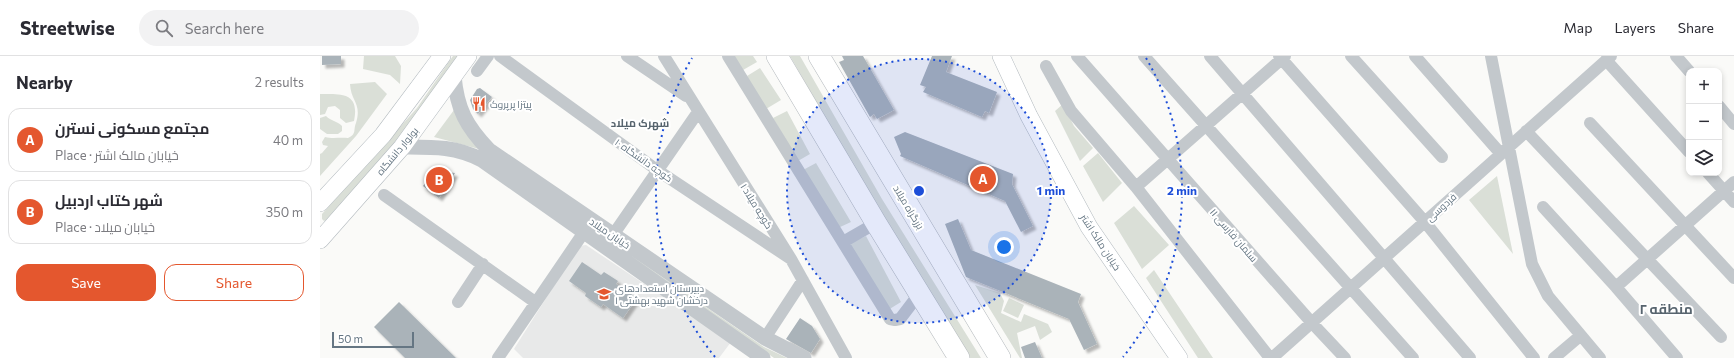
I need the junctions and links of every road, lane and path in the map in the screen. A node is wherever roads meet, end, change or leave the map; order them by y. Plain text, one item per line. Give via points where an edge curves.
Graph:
1 (442, 56) edge
2 (468, 56) edge
3 (488, 56) edge
4 (500, 56) edge
5 (627, 56) edge
6 (664, 56) edge
7 (728, 56) edge
8 (777, 56) edge
9 (819, 56) edge
10 (1001, 56) edge
11 (1077, 56) edge
12 (1144, 56) edge
13 (1210, 56) edge
14 (1351, 56) edge
15 (1415, 56) edge
16 (1491, 56) edge
17 (1676, 56) edge
18 (1282, 57) edge
19 (1608, 58) edge
20 (1046, 66) dead end
21 (1686, 68) edge
22 (477, 71) dead end
23 (454, 76) junction
24 (1243, 93) junction
25 (689, 98) junction
26 (1722, 110) edge
27 (698, 112) junction
28 (1590, 123) dead end
29 (1734, 124) edge
30 (1206, 126) junction
31 (1526, 131) junction
32 (402, 147) junction
33 (1686, 149) edge
34 (1505, 150) junction
35 (486, 155) junction
36 (1442, 157) dead end
37 (1167, 159) junction
38 (657, 170) junction
39 (1711, 176) edge
40 (1734, 182) edge
41 (1136, 187) junction
42 (1724, 191) junction
43 (384, 195) dead end
44 (1734, 202) edge
45 (320, 203) edge
46 (1543, 207) dead end
47 (1425, 222) junction
48 (876, 223) junction
49 (1685, 225) junction
50 (584, 232) junction
51 (613, 235) junction
52 (320, 240) edge
53 (843, 242) junction
54 (1385, 257) junction
55 (791, 259) junction
56 (1647, 259) junction
57 (483, 264) junction
58 (1734, 278) edge
59 (803, 280) junction
60 (1616, 287) junction
61 (1350, 289) junction
62 (919, 294) junction
63 (458, 302) dead end
64 (536, 302) junction
65 (1312, 323) junction
66 (1580, 336) junction
67 (1721, 337) dead end
68 (765, 338) junction
69 (841, 352) edge
70 (498, 358) edge
71 (763, 358) edge
72 (804, 358) edge
73 (846, 358) edge
74 (959, 358) edge
75 (1000, 358) edge
76 (1179, 358) edge
77 (1271, 358) edge
78 (1345, 358) edge
79 (1413, 358) edge
80 (1470, 358) edge
81 (1534, 358) edge
82 (1554, 358) edge
83 (1600, 358) edge
84 (1677, 358) edge

1 - 45 main road, بولوار دانشگاه via 383,135
2 - 23 main road, بولوار دانشگاه
3 - 22 street
4 - 38 street, کوچه دانشگاه ۱۰
5 - 25 street
6 - 25 street, کوچه میلاد ۱
7 - 53 street
8 - 48 highway
9 - 75 highway, بزرگراه میلاد
10 - 76 main road, خیابان مالک اشتر via 1029,116 1089,227
11 - 37 street, سلمان فارسی ۱۱
12 - 30 street
13 - 24 street
14 - 36 street
15 - 34 street
16 - 34 street
17 - 21 street
18 - 24 street
18 - 47 street
19 - 31 street, فردوسی
19 - 33 street
20 - 41 street via 1071,111
23 - 32 main road, بولوار دانشگاه
23 - 35 street, خیابان میلاد via 459,107
24 - 30 street
24 - 54 street
25 - 27 street, کوچه میلاد ۱
26 - 29 street
27 - 38 street
27 - 55 street, کوچه میلاد ۱
28 - 49 street
30 - 37 street
30 - 61 street
31 - 34 street, فردوسی
31 - 56 street
32 - 35 street, خیابان میلاد via 441,147
32 - 52 main road, بولوار دانشگاه
34 - 47 street, فردوسی
34 - 66 street via 1532,264 1548,296
35 - 50 street, خیابان میلاد
35 - 51 street, خیابان میلاد
37 - 41 street
37 - 65 street, سلمان فارسی ۱۱
38 - 51 street
38 - 55 street, کوچه دانشگاه ۱۰
39 - 42 street
40 - 42 street
41 - 77 street
42 - 44 street
42 - 49 street
43 - 57 street
46 - 60 street
47 - 54 street, فردوسی
47 - 81 street
48 - 53 street
48 - 62 highway
49 - 56 street
49 - 58 street
50 - 64 street
50 - 71 street, خیابان میلاد
51 - 68 street, خیابان میلاد
53 - 62 street via 890,319 900,319
54 - 61 street, فردوسی
54 - 80 street
55 - 59 street, کوچه میلاد ۱
56 - 60 street
56 - 67 street
57 - 63 street
57 - 64 street
59 - 68 street
59 - 69 street, کوچه میلاد ۱
60 - 84 street
61 - 65 street, فردوسی
61 - 79 street
62 - 74 highway
64 - 70 street
65 - 77 street, فردوسی
65 - 78 street, سلمان فارسی ۱۱
66 - 82 street
66 - 83 street
68 - 72 street, خیابان میلاد
69 - 73 street, کوچه میلاد ۱

